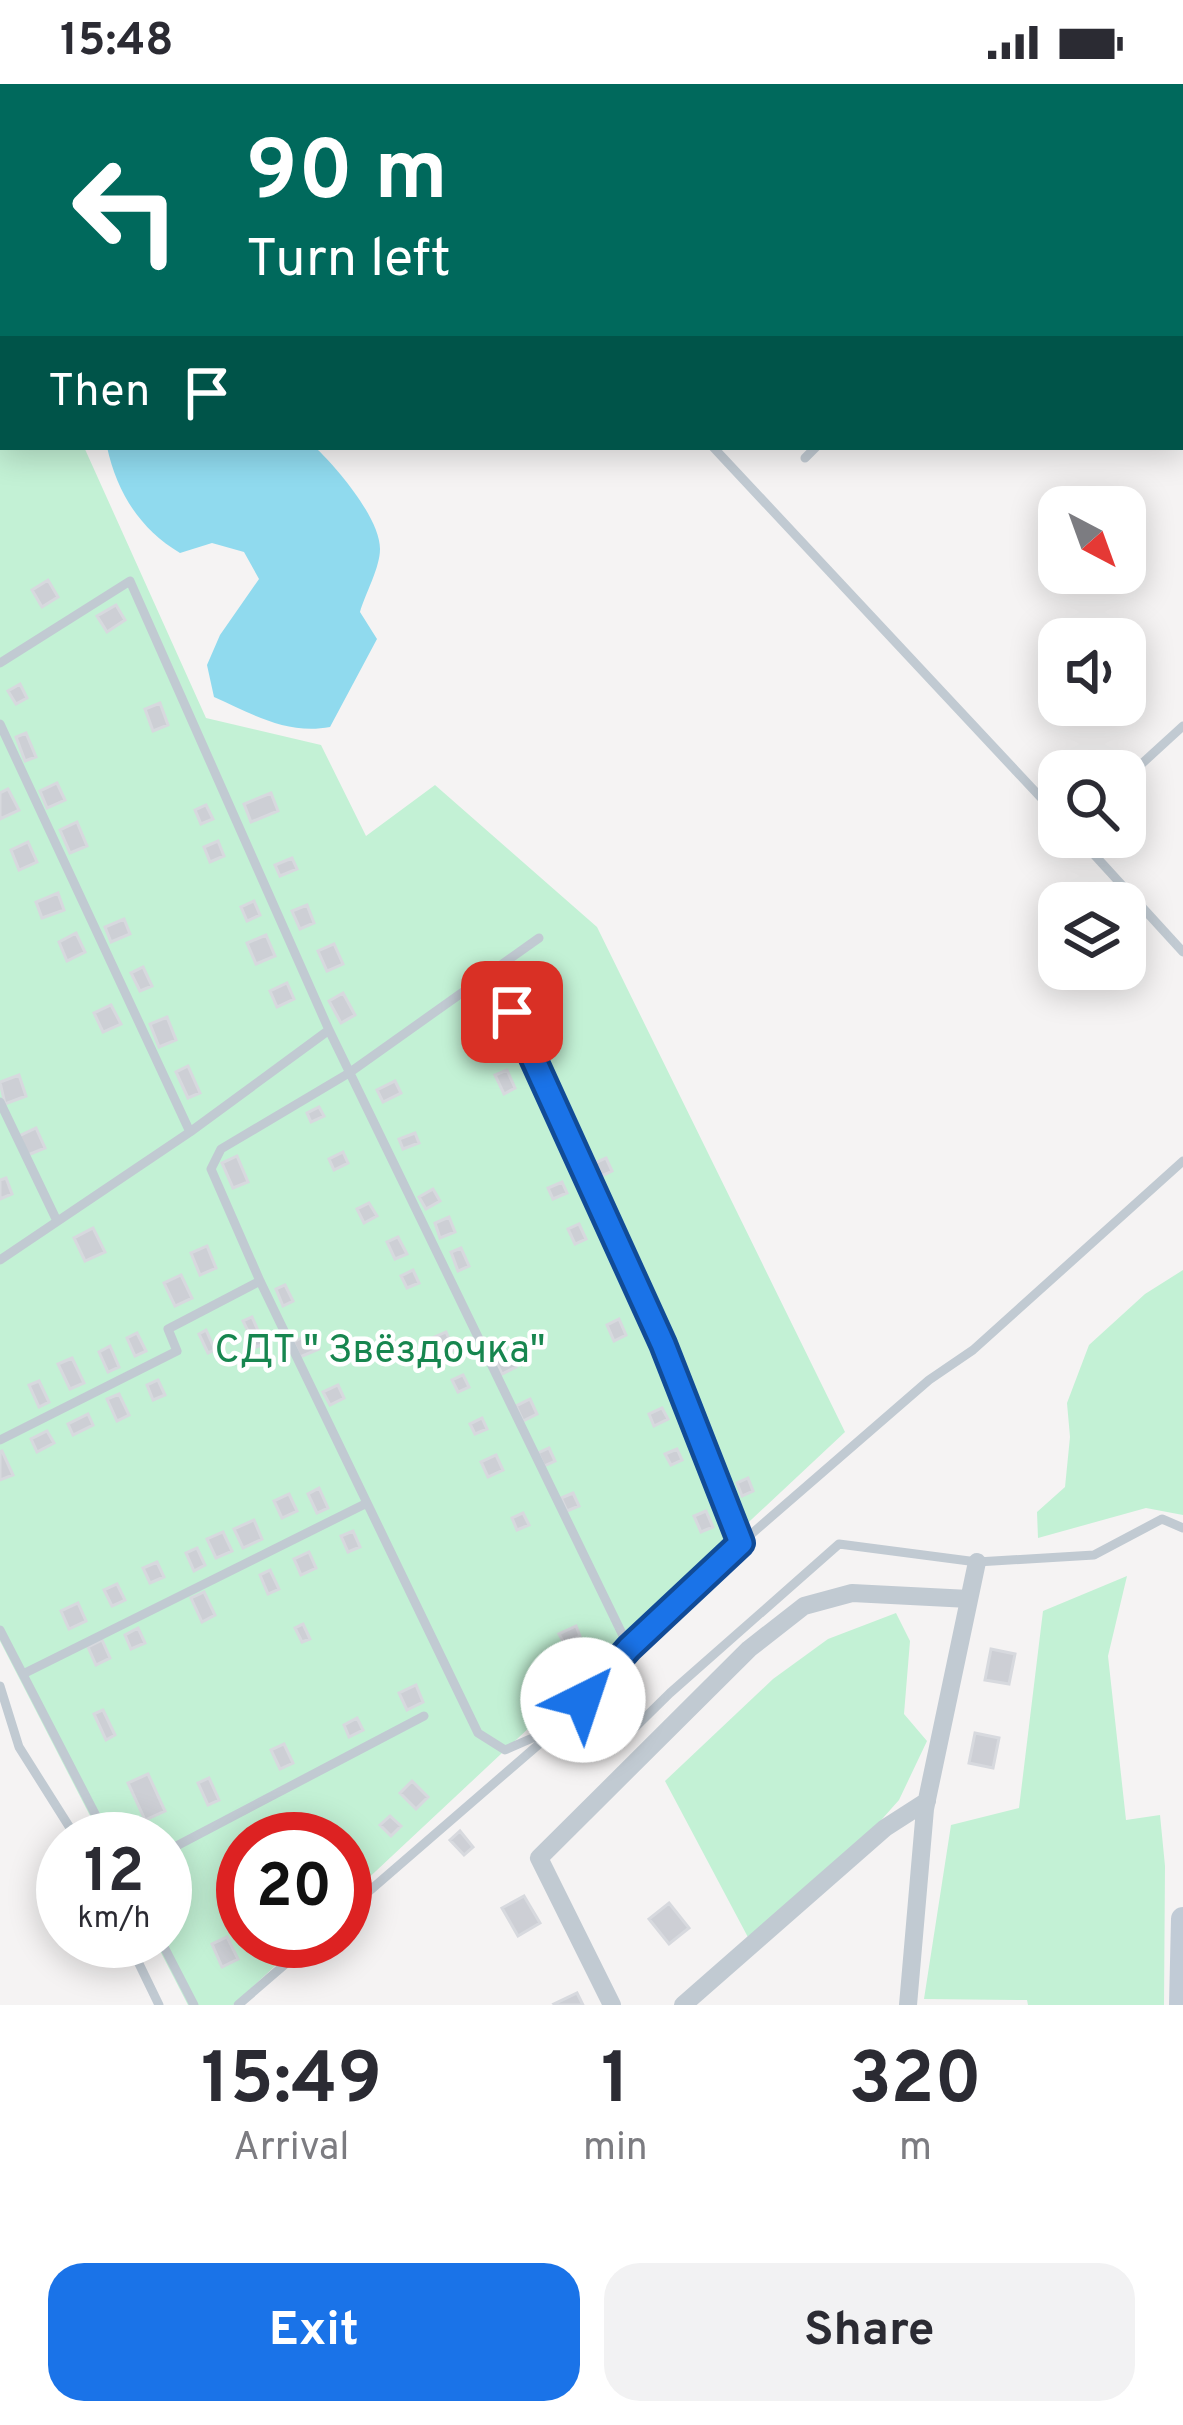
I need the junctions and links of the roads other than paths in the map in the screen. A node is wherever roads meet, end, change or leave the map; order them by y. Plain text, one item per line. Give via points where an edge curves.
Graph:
1 (716, 450) edge
2 (813, 450) edge
3 (805, 458) dead end
4 (0, 663) edge
5 (0, 724) edge
6 (1183, 726) edge
7 (1146, 760) edge
8 (1038, 795) edge
9 (1097, 858) edge
10 (538, 938) dead end
11 (1183, 952) edge
12 (493, 970) junction
13 (328, 1030) junction
14 (349, 1073) junction
15 (0, 1102) edge
16 (190, 1132) junction
17 (1183, 1161) edge
18 (57, 1221) junction
19 (0, 1260) edge
20 (260, 1281) junction
21 (0, 1440) edge
22 (367, 1503) junction
23 (1183, 1528) edge
24 (741, 1543) junction
25 (977, 1562) junction
26 (969, 1599) junction
27 (0, 1630) edge
28 (629, 1648) junction
29 (23, 1674) junction
30 (0, 1686) edge
31 (424, 1716) dead end
32 (560, 1726) junction
33 (927, 1801) junction
34 (60, 1812) edge
35 (94, 1812) edge
36 (192, 1838) edge
37 (372, 1889) edge
38 (1183, 1919) edge
39 (141, 1968) edge
40 (174, 1968) edge
41 (281, 1968) edge
42 (159, 2005) edge
43 (194, 2005) edge
44 (238, 2005) edge
45 (612, 2005) edge
46 (683, 2005) edge
47 (908, 2005) edge
48 (1181, 2005) edge

1 - 8 lane
2 - 3 lane
4 - 13 lane via 130,581
5 - 16 lane
6 - 7 lane
9 - 11 lane
10 - 12 lane
12 - 14 lane
12 - 24 lane via 663,1344
13 - 14 lane
13 - 16 lane
14 - 20 lane via 221,1149 211,1169
14 - 28 lane
15 - 18 lane
16 - 18 lane
17 - 24 lane
18 - 19 lane
20 - 21 lane via 168,1329 177,1351
20 - 22 lane
22 - 29 lane
22 - 32 lane via 478,1733 505,1750
23 - 25 lane via 1162,1519 1094,1555
24 - 28 lane
25 - 26 street
25 - 32 lane via 838,1544 614,1748 587,1747
26 - 33 street
26 - 45 street via 852,1593 804,1606 749,1649 539,1858
27 - 29 lane
28 - 32 lane
29 - 35 lane
30 - 34 lane via 19,1747
31 - 36 lane
32 - 37 lane
33 - 46 street via 885,1828
33 - 47 street
38 - 48 street
39 - 42 lane
40 - 43 lane
41 - 44 lane

